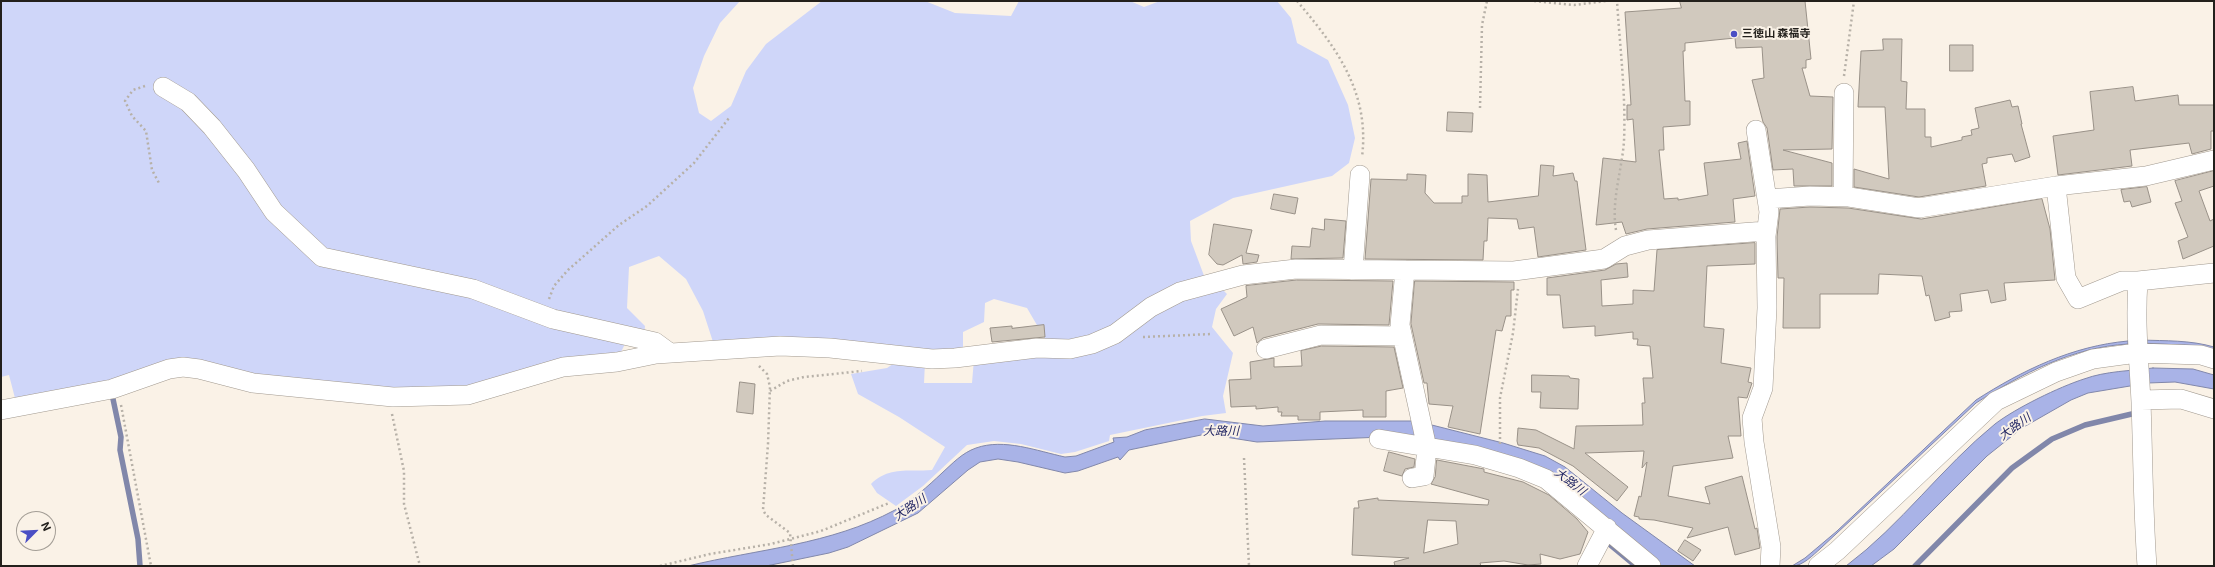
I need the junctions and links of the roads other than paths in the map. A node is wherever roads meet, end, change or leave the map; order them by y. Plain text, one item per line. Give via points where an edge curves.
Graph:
1 (162, 87) road end
2 (1844, 93) road end
3 (1756, 130) dead end
4 (2214, 160) edge
5 (1360, 175) road end
6 (2056, 186) junction
7 (1843, 197) junction
8 (1767, 199) junction
9 (1766, 231) junction
10 (1353, 270) junction
11 (1405, 270) junction
12 (2214, 273) edge
13 (2138, 281) junction
14 (1402, 336) junction
15 (1266, 350) dead end
16 (670, 354) junction
17 (2137, 354) junction
18 (2214, 359) edge
19 (2141, 399) junction
20 (2214, 409) edge
21 (1, 410) edge
22 (1379, 439) dead end
23 (1427, 448) junction
24 (1412, 478) dead end
25 (1607, 528) junction
26 (1587, 566) edge
27 (1651, 566) edge
28 (1770, 566) edge
29 (1818, 566) edge
30 (2147, 566) edge

1 - 16 street via 188,102 212,127 246,170 274,212 322,257 473,289 542,315 655,342
2 - 7 street
3 - 8 street
4 - 6 street via 2146,176
5 - 10 street
6 - 7 street via 1919,208
6 - 13 street via 2066,278 2078,299 2122,281
7 - 8 street
8 - 9 street via 1769,212
9 - 11 street via 1648,240 1622,248 1604,259 1520,270
9 - 28 street via 1765,370 1763,388 1752,418 1771,547
10 - 11 street
10 - 16 street via 1296,269 1243,275 1180,292 1151,307 1115,334 1092,344 1070,349 1037,348 932,359 854,350 780,346
11 - 14 street via 1400,325
12 - 13 street
13 - 17 street
14 - 15 street via 1321,335
14 - 23 street
16 - 21 street via 563,367 468,395 393,397 253,383 199,369 169,368 118,387
17 - 18 street via 2200,355
17 - 19 street
17 - 29 street via 2093,359 2056,372 1996,401 1837,552
19 - 20 street via 2181,399
19 - 30 street via 2142,497
22 - 23 street
23 - 24 street via 1424,476
23 - 25 street via 1475,455 1546,479
25 - 26 street
25 - 27 street

